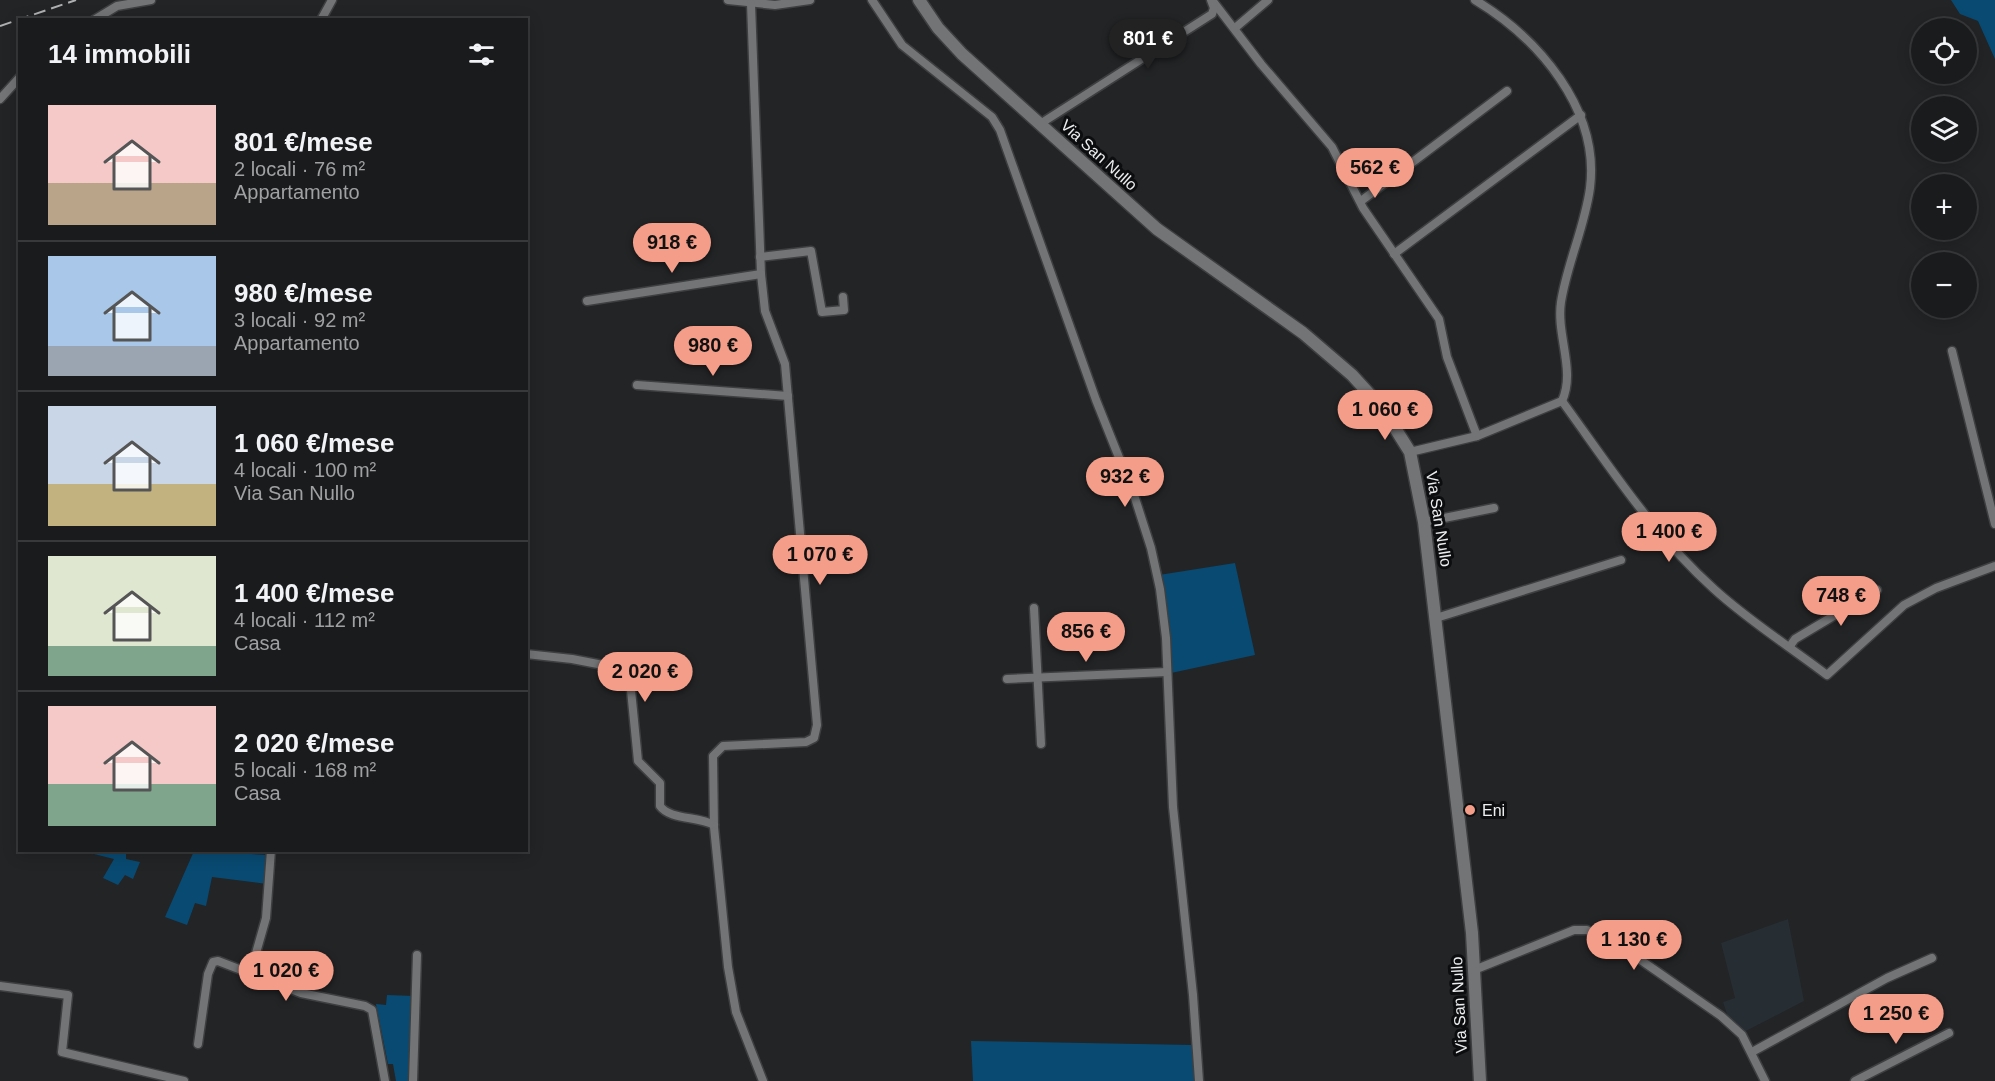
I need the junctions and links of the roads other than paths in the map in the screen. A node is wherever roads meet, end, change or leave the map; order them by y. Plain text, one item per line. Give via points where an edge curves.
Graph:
1 (151, 0) edge
2 (332, 0) edge
3 (728, 0) edge
4 (810, 0) edge
5 (872, 0) edge
6 (919, 0) edge
7 (1211, 0) edge
8 (1268, 0) edge
9 (1475, 0) edge
10 (751, 4) junction
11 (97, 18) edge
12 (322, 18) edge
13 (1235, 28) junction
14 (18, 79) edge
15 (1507, 91) dead end
16 (0, 99) edge
17 (1581, 115) junction
18 (1040, 124) junction
19 (1361, 201) junction
20 (1394, 254) junction
21 (760, 257) junction
22 (761, 274) junction
23 (843, 297) dead end
24 (587, 301) dead end
25 (1952, 351) dead end
26 (637, 385) dead end
27 (788, 396) junction
28 (1562, 401) junction
29 (1477, 436) junction
30 (1410, 452) junction
31 (1494, 508) dead end
32 (1424, 522) junction
33 (1995, 524) edge
34 (1621, 560) dead end
35 (1995, 566) edge
36 (1877, 590) dead end
37 (1034, 608) dead end
38 (1436, 618) junction
39 (1790, 646) junction
40 (528, 654) edge
41 (1167, 672) junction
42 (1038, 678) junction
43 (1007, 679) dead end
44 (1041, 744) dead end
45 (714, 825) junction
46 (271, 852) edge
47 (417, 955) dead end
48 (1932, 958) dead end
49 (1474, 970) junction
50 (250, 974) junction
51 (0, 986) edge
52 (1949, 1033) dead end
53 (198, 1044) dead end
54 (1752, 1052) junction
55 (184, 1081) edge
56 (385, 1081) edge
57 (413, 1081) edge
58 (763, 1081) edge
59 (1199, 1081) edge
60 (1480, 1081) edge
61 (1765, 1081) edge
62 (1855, 1081) edge

1 - 11 street via 117,6
2 - 12 street
3 - 10 street
4 - 10 street
5 - 41 street via 902,45 992,117 1000,130 1144,525 1160,589
6 - 18 street, Via San Nullo via 962,54
7 - 13 street
7 - 18 street via 1212,14
8 - 13 street
9 - 17 street via 1539,51
10 - 21 street
13 - 19 street via 1332,147
14 - 16 street
15 - 19 street
17 - 20 street
17 - 28 street via 1587,136 1590,186 1561,302 1560,327 1568,388
18 - 30 street, Via San Nullo via 1157,229 1303,333 1352,375 1383,409
19 - 20 street
20 - 29 street via 1439,319 1447,357
21 - 22 street
21 - 23 street via 811,251 822,312 843,310
22 - 24 street
22 - 27 street via 765,310 785,364
25 - 33 street
26 - 27 street
27 - 45 street via 817,732 806,742 717,749 712,766
28 - 29 street
28 - 39 street via 1645,518 1672,548 1741,613
29 - 30 street
30 - 32 street, Via San Nullo
31 - 32 street
32 - 38 street, Via San Nullo
34 - 38 street
35 - 39 street via 1936,588 1904,605 1827,675
36 - 39 street via 1795,639
37 - 42 street
38 - 49 street, Via San Nullo
40 - 45 street via 630,670 638,761 660,783 660,806 667,813 699,818
41 - 42 street
41 - 59 street via 1173,807
42 - 43 street
42 - 44 street
45 - 58 street via 736,1012
46 - 50 street via 266,918
47 - 57 street
48 - 54 street via 1887,978
49 - 54 street via 1574,930 1587,930 1632,954 1721,1016 1742,1035
49 - 60 street, Via San Nullo
50 - 53 street via 213,962
50 - 56 street via 301,993 372,1010
51 - 55 street via 68,995 62,1052
52 - 62 street
54 - 61 street

